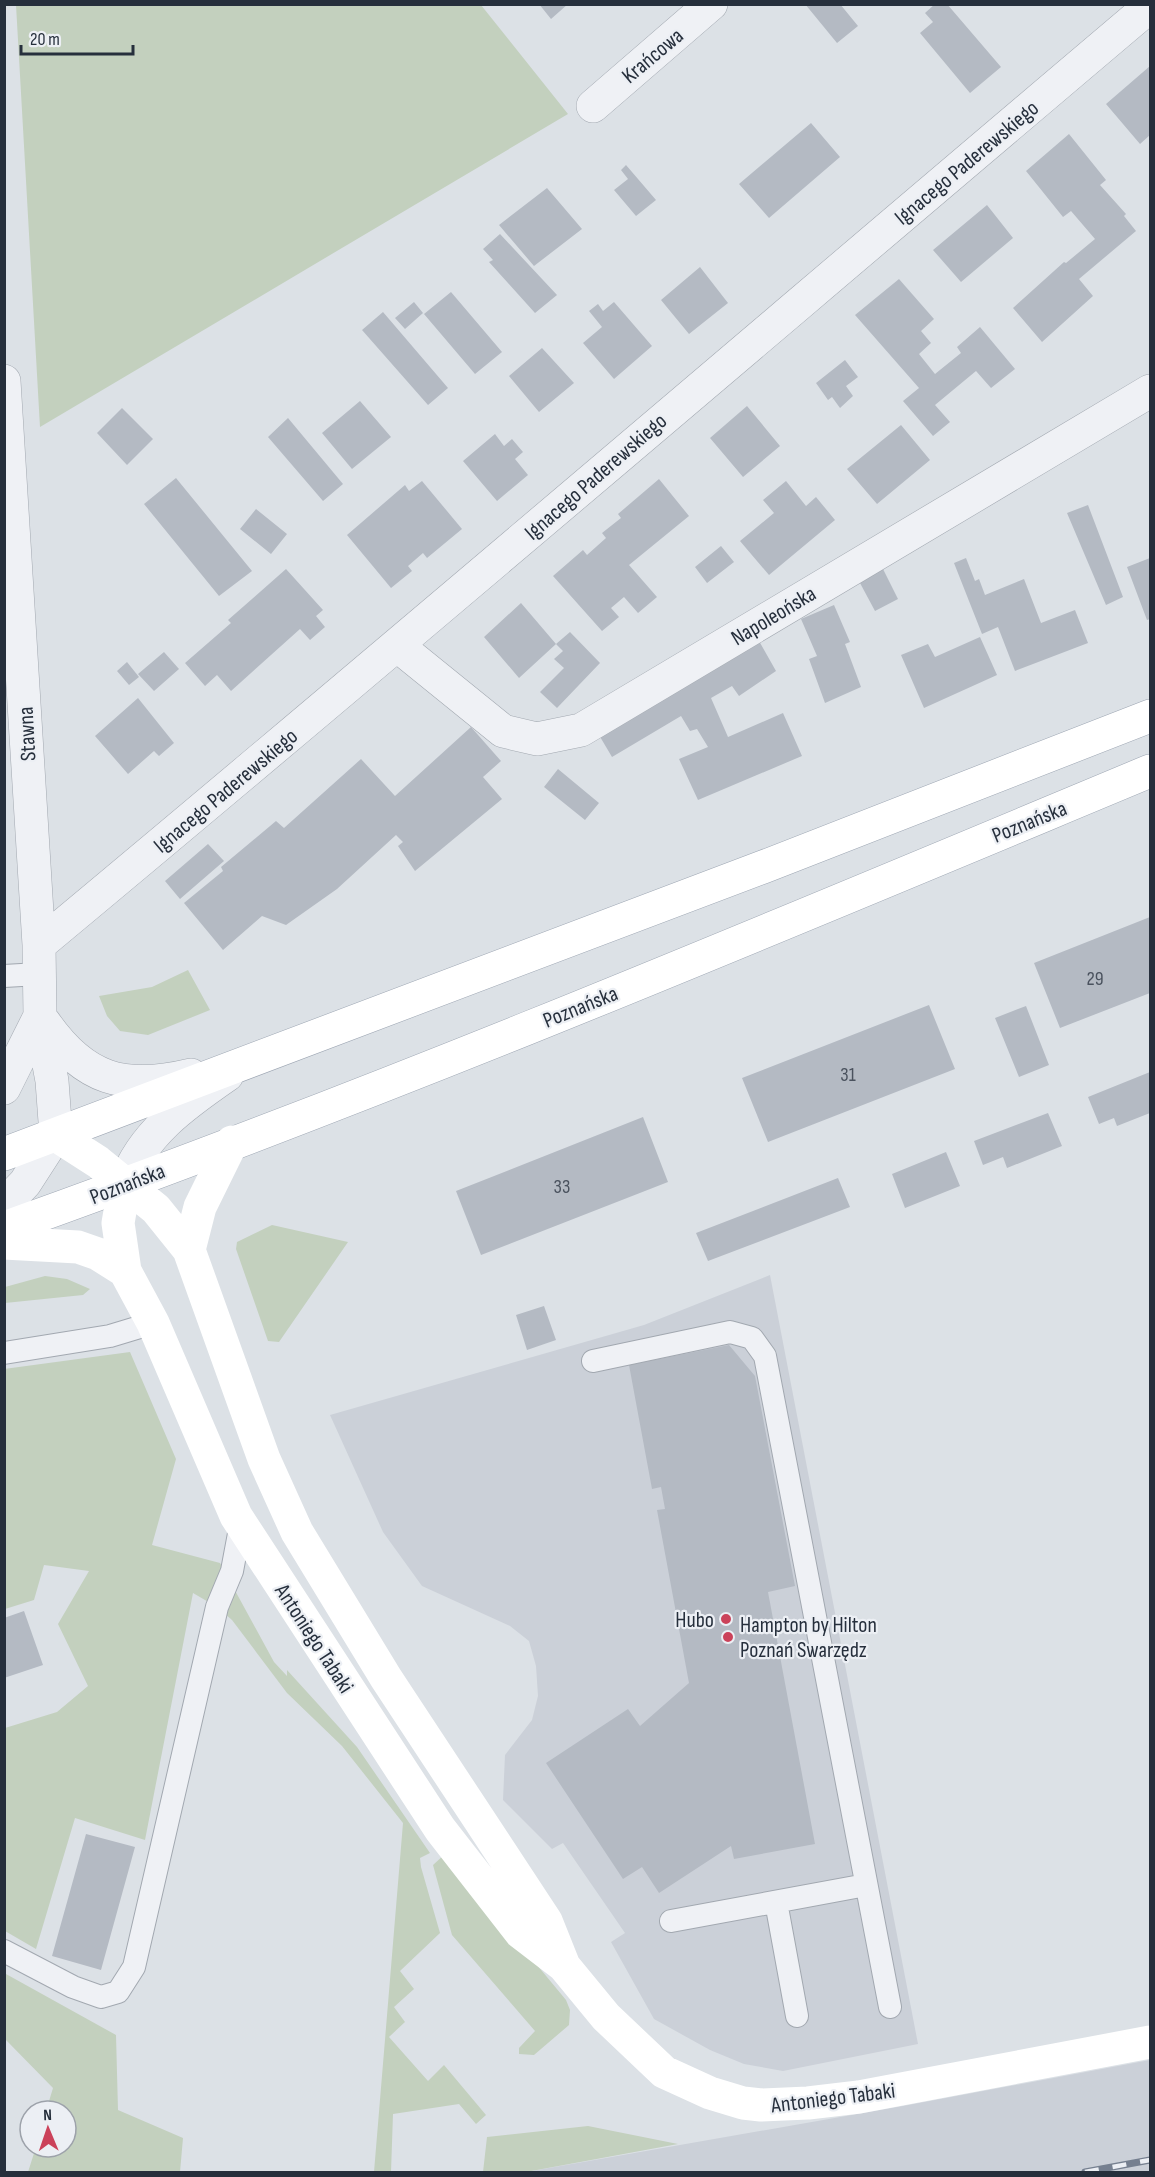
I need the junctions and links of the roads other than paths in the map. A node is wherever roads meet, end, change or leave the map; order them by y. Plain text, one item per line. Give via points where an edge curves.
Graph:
1 (711, 4) edge
2 (1150, 6) edge
3 (593, 106) dead end
4 (4, 381) edge
5 (1150, 391) edge
6 (398, 646) junction
7 (1150, 716) edge
8 (1150, 771) edge
9 (39, 959) junction
10 (4, 976) edge
11 (40, 1016) junction
12 (243, 1064) junction
13 (4, 1088) edge
14 (56, 1135) junction
15 (232, 1142) junction
16 (4, 1154) edge
17 (125, 1183) junction
18 (4, 1205) edge
19 (4, 1228) edge
20 (4, 1243) edge
21 (189, 1250) junction
22 (125, 1271) junction
23 (153, 1323) junction
24 (4, 1353) edge
25 (593, 1362) dead end
26 (241, 1523) junction
27 (866, 1885) junction
28 (776, 1902) junction
29 (671, 1921) dead end
30 (4, 1951) edge
31 (564, 1966) junction
32 (890, 2007) dead end
33 (797, 2016) dead end
34 (1150, 2042) edge

1 - 3 street, Krańcowa
2 - 6 street, Ignacego Paderewskiego
4 - 9 street, Stawna
5 - 6 street, Napoleońska via 581,730 537,739 502,730
6 - 9 street, Ignacego Paderewskiego
7 - 12 street
8 - 15 street, Poznańska via 626,988
9 - 10 lane
9 - 11 street, Stawna
11 - 12 street via 69,1054 113,1079 154,1082
11 - 13 street, Stawna
11 - 14 street, Stawna via 52,1081
12 - 14 street
12 - 17 street, Antoniego Tabaki via 155,1132 136,1158
14 - 16 street
14 - 17 street, Antoniego Tabaki
14 - 18 street via 25,1183
15 - 17 street, Poznańska
15 - 21 street via 200,1207
17 - 19 street, Poznańska
17 - 21 street, Antoniego Tabaki via 156,1209
17 - 22 street, Antoniego Tabaki via 118,1223
20 - 22 street, Antoniego Tabaki via 78,1247
21 - 31 street, Antoniego Tabaki via 264,1459 297,1532 392,1687 540,1912
22 - 23 street, Antoniego Tabaki
23 - 24 lane via 110,1336
23 - 26 street, Antoniego Tabaki via 210,1460
25 - 27 lane via 730,1332 752,1338 765,1356
26 - 30 lane via 232,1571 217,1607 134,1966 118,1992 101,1996 74,1988
26 - 31 street, Antoniego Tabaki via 463,1861 521,1933
27 - 28 lane
27 - 32 lane
28 - 29 lane
28 - 33 lane
31 - 34 street, Antoniego Tabaki via 606,2017 664,2072 710,2093 761,2105 859,2097

